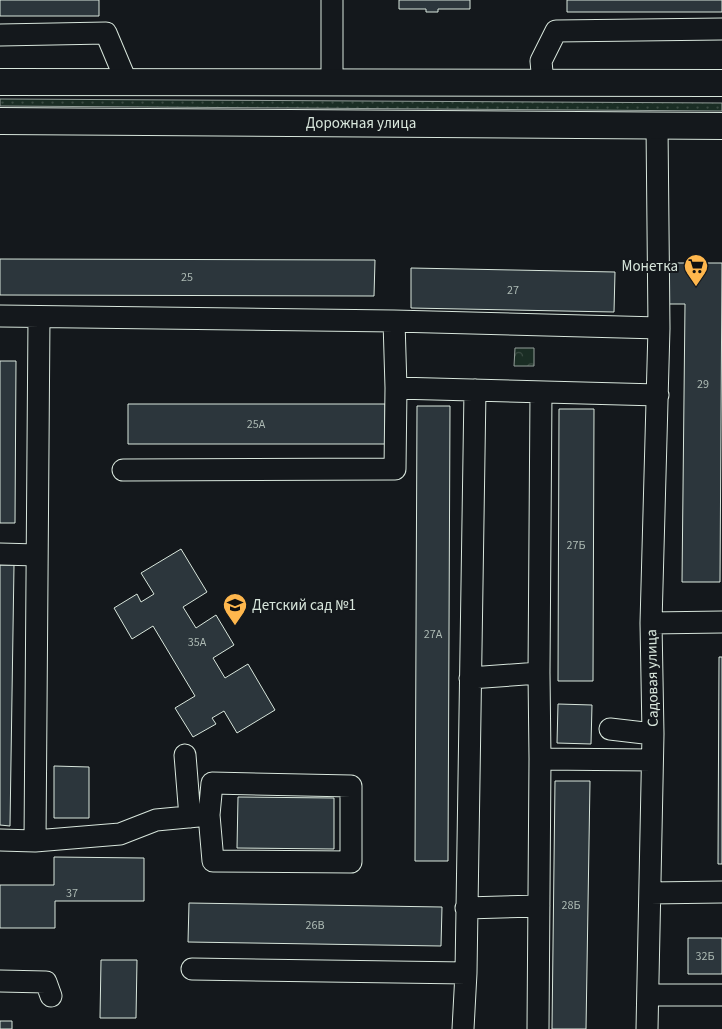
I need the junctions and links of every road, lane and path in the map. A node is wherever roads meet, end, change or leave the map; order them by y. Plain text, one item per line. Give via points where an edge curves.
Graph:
1 (332, 0) edge
2 (722, 28) edge
3 (0, 35) edge
4 (0, 82) edge
5 (127, 82) junction
6 (332, 83) junction
7 (542, 83) junction
8 (722, 83) edge
9 (0, 121) edge
10 (657, 126) junction
11 (722, 126) edge
12 (0, 316) edge
13 (39, 317) junction
14 (394, 322) junction
15 (659, 328) junction
16 (396, 388) junction
17 (475, 390) junction
18 (541, 392) junction
19 (658, 395) junction
20 (123, 470) dead end
21 (0, 554) edge
22 (37, 555) junction
23 (722, 622) edge
24 (650, 623) junction
25 (539, 673) junction
26 (470, 678) junction
27 (610, 729) dead end
28 (653, 734) junction
29 (185, 755) dead end
30 (540, 759) junction
31 (652, 760) junction
32 (200, 816) junction
33 (0, 840) edge
34 (35, 841) junction
35 (722, 892) edge
36 (650, 893) junction
37 (539, 906) junction
38 (466, 908) junction
39 (192, 969) dead end
40 (466, 972) junction
41 (0, 981) edge
42 (649, 995) junction
43 (722, 995) edge
44 (50, 996) dead end
45 (463, 1029) edge
46 (538, 1029) edge
47 (647, 1029) edge

1 - 6 street
2 - 7 street via 556,31 541,61
3 - 5 street via 106,33
4 - 5 main road
5 - 6 main road
6 - 7 main road
7 - 8 main road
9 - 10 main road, Дорожная улица
10 - 11 main road, Дорожная улица
10 - 15 street, Садовая улица
12 - 13 street
13 - 14 street
13 - 22 street
14 - 15 street
14 - 16 street
15 - 19 street, Садовая улица
16 - 17 street
16 - 20 street via 395,469
17 - 18 street
17 - 26 street
18 - 19 street
18 - 25 street
19 - 24 street, Садовая улица
21 - 22 street
22 - 34 street
23 - 24 street
24 - 28 street, Садовая улица
25 - 26 street
25 - 30 street
26 - 38 street
27 - 28 street
28 - 31 street, Садовая улица
29 - 32 street
30 - 31 street
30 - 37 street
31 - 36 street, Садовая улица
32 - 32 street via 212,784 351,786 351,862 213,861
32 - 34 street via 156,820 120,834
33 - 34 street
35 - 36 street
36 - 42 street, Садовая улица
37 - 38 street
37 - 46 street
38 - 40 street
39 - 40 street
40 - 45 street
41 - 44 street via 46,982
42 - 43 street
42 - 47 street, Садовая улица

